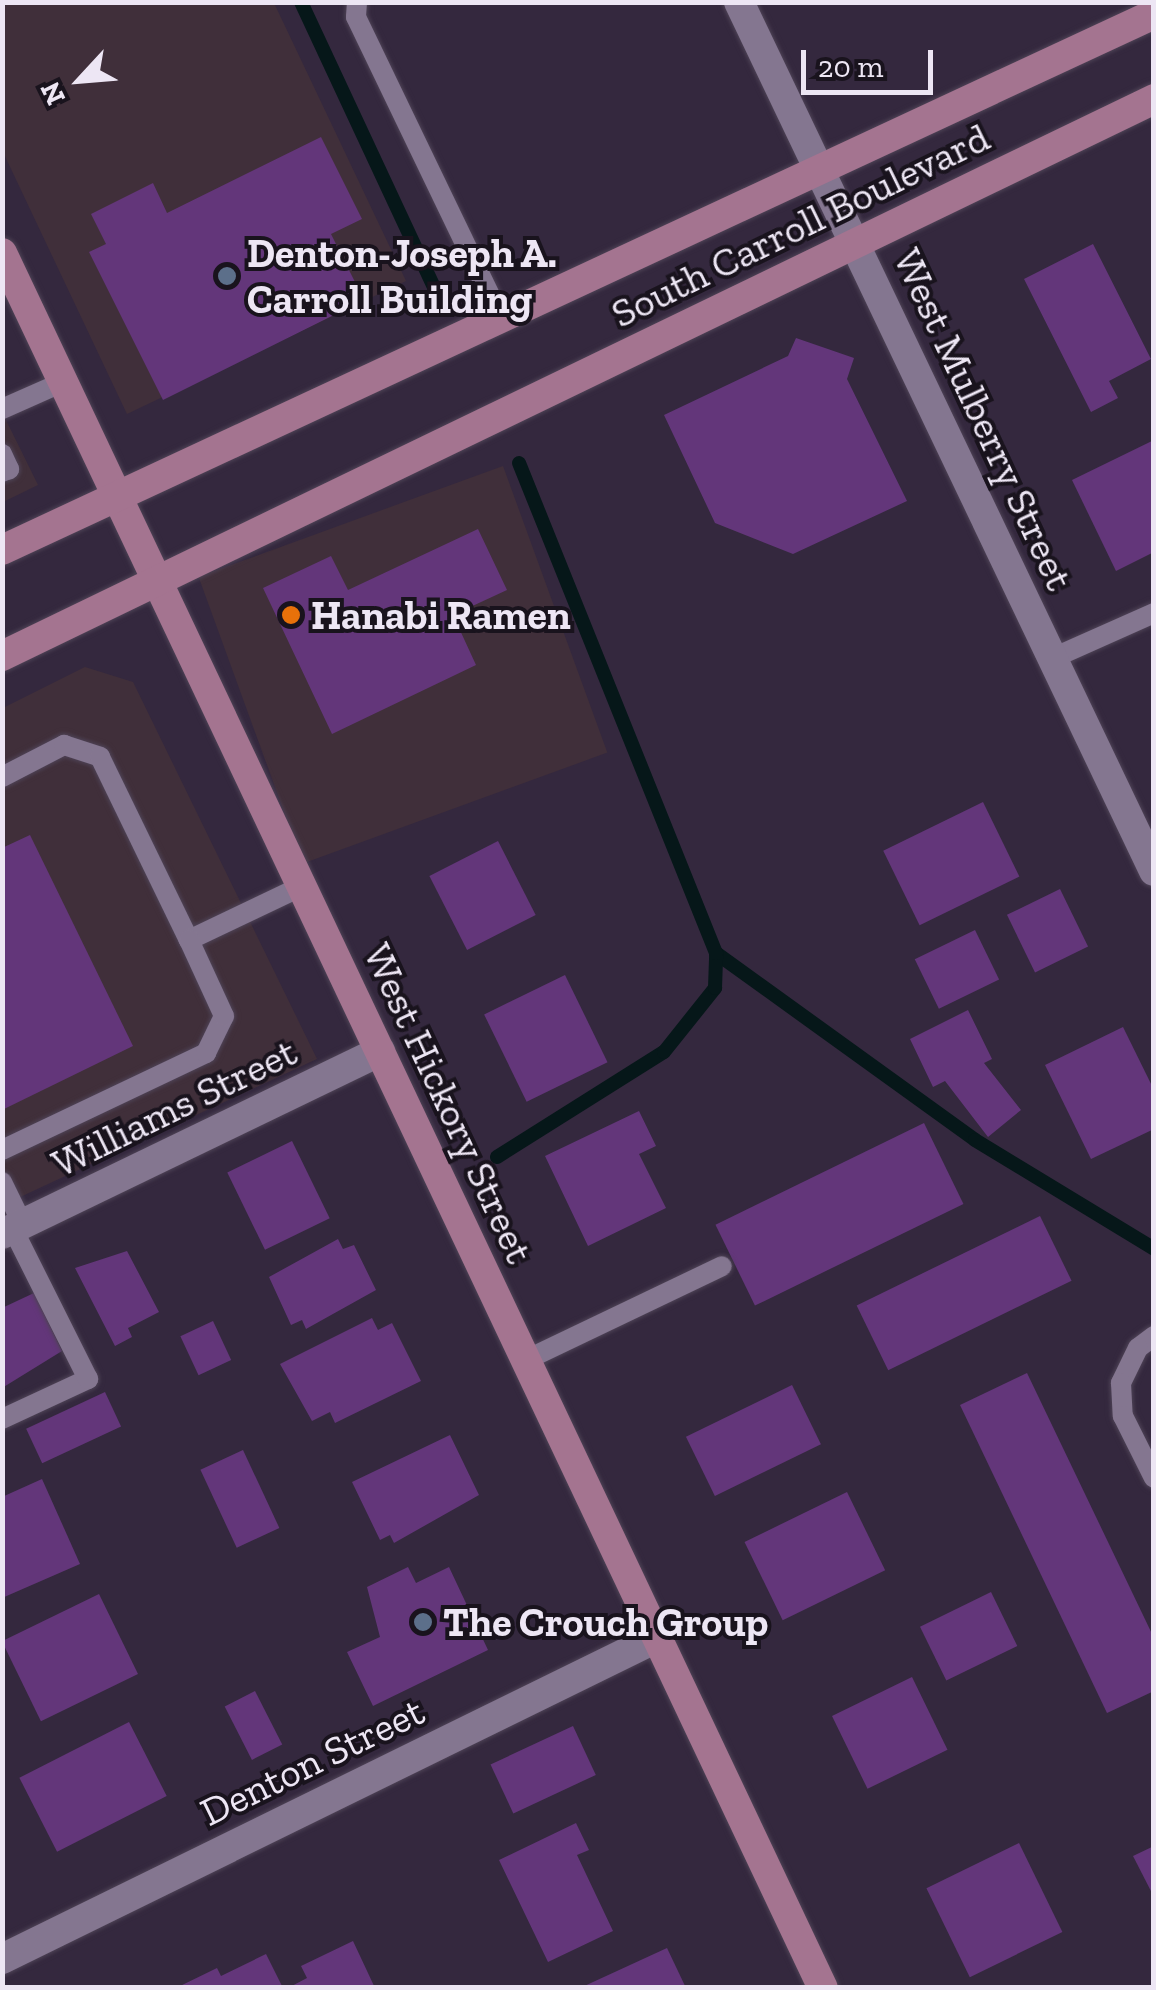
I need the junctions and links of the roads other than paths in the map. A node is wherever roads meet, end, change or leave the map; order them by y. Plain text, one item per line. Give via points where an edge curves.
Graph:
1 (357, 2) edge
2 (739, 2) edge
3 (1154, 14) edge
4 (1154, 99) edge
5 (817, 167) junction
6 (854, 240) junction
7 (2, 252) edge
8 (500, 316) junction
9 (63, 382) junction
10 (2, 409) edge
11 (2, 454) edge
12 (2, 472) edge
13 (116, 496) junction
14 (2, 550) edge
15 (157, 578) junction
16 (1154, 612) edge
17 (2, 656) edge
18 (1053, 658) junction
19 (2, 776) edge
20 (1154, 872) edge
21 (302, 886) junction
22 (189, 940) junction
23 (380, 1051) junction
24 (2, 1150) edge
25 (2, 1182) edge
26 (13, 1229) edge
27 (722, 1266) dead end
28 (1154, 1336) edge
29 (526, 1360) junction
30 (2, 1418) edge
31 (1154, 1478) edge
32 (658, 1638) junction
33 (2, 1959) edge
34 (823, 1988) edge

1 - 8 lane via 356,17
2 - 5 street, West Mulberry Street
3 - 5 main road, South Carroll Boulevard
4 - 6 main road, South Carroll Boulevard
5 - 6 street, West Mulberry Street
5 - 8 main road, South Carroll Boulevard
6 - 15 main road, South Carroll Boulevard
6 - 18 street, West Mulberry Street
7 - 9 main road, West Hickory Street
8 - 13 main road, South Carroll Boulevard
9 - 10 lane
9 - 13 main road, West Hickory Street
11 - 12 lane via 10,469
13 - 14 main road, South Carroll Boulevard
13 - 15 main road, West Hickory Street
15 - 17 main road, South Carroll Boulevard
15 - 21 main road, West Hickory Street
16 - 18 lane
18 - 20 street, West Mulberry Street
19 - 22 lane via 64,745 100,757
21 - 22 lane
21 - 23 main road, West Hickory Street
22 - 24 lane via 224,1016 206,1052
23 - 26 street, Williams Street
23 - 29 main road, West Hickory Street
25 - 26 lane
26 - 30 lane via 88,1380
27 - 29 lane
28 - 31 lane via 1138,1348 1122,1383 1124,1416
29 - 32 main road, West Hickory Street
32 - 33 street, Denton Street
32 - 34 main road, West Hickory Street

